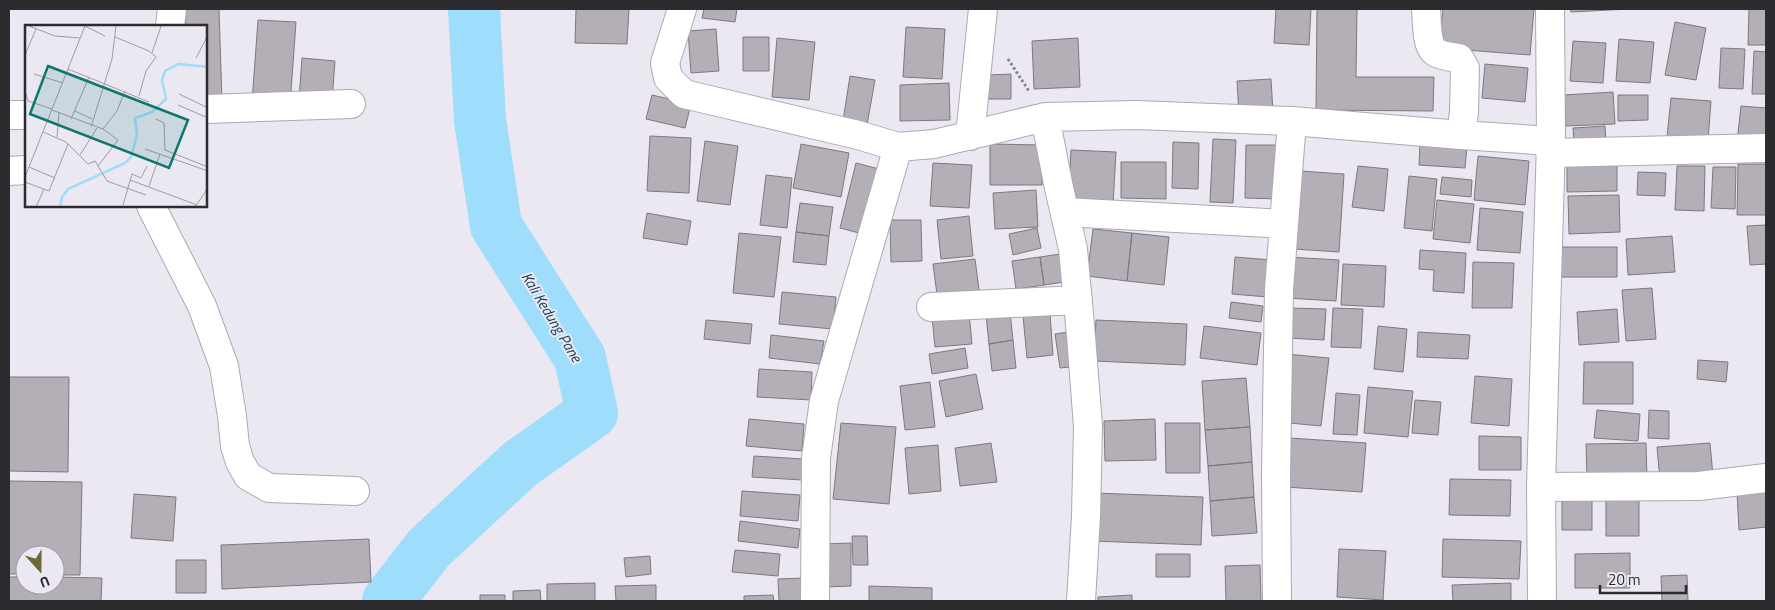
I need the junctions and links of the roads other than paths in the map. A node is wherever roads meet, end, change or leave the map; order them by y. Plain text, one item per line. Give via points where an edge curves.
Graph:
1 (172, 9) edge
2 (682, 9) edge
3 (983, 9) edge
4 (1426, 9) edge
5 (1550, 9) edge
6 (170, 25) edge
7 (351, 104) dead end
8 (208, 109) edge
9 (9, 115) edge
10 (25, 115) edge
11 (1045, 117) junction
12 (1292, 121) junction
13 (1461, 135) junction
14 (970, 136) junction
15 (898, 147) junction
16 (1551, 147) junction
17 (1766, 148) edge
18 (25, 170) edge
19 (9, 171) edge
20 (152, 208) edge
21 (1066, 212) junction
22 (1284, 224) junction
23 (1078, 300) junction
24 (931, 307) dead end
25 (1766, 478) edge
26 (1540, 487) junction
27 (355, 491) dead end
28 (815, 601) edge
29 (1080, 601) edge
30 (1277, 601) edge
31 (1542, 601) edge

1 - 6 street
2 - 15 street via 665,63 668,78 684,94
3 - 14 street
4 - 13 street via 1431,48 1434,52 1459,58 1465,68
5 - 16 street
7 - 8 street
9 - 10 street
11 - 12 street via 1136,115
11 - 14 street
11 - 21 street
12 - 13 street
12 - 22 street
13 - 16 street
14 - 15 street
15 - 28 street via 824,401 816,458
16 - 17 street
16 - 26 street
18 - 19 street
20 - 27 street via 202,306 224,366 235,446 248,476 269,488
21 - 22 street
21 - 23 street
22 - 30 street via 1279,289
23 - 24 street
23 - 29 street via 1088,426
25 - 26 street via 1700,486
26 - 31 street

